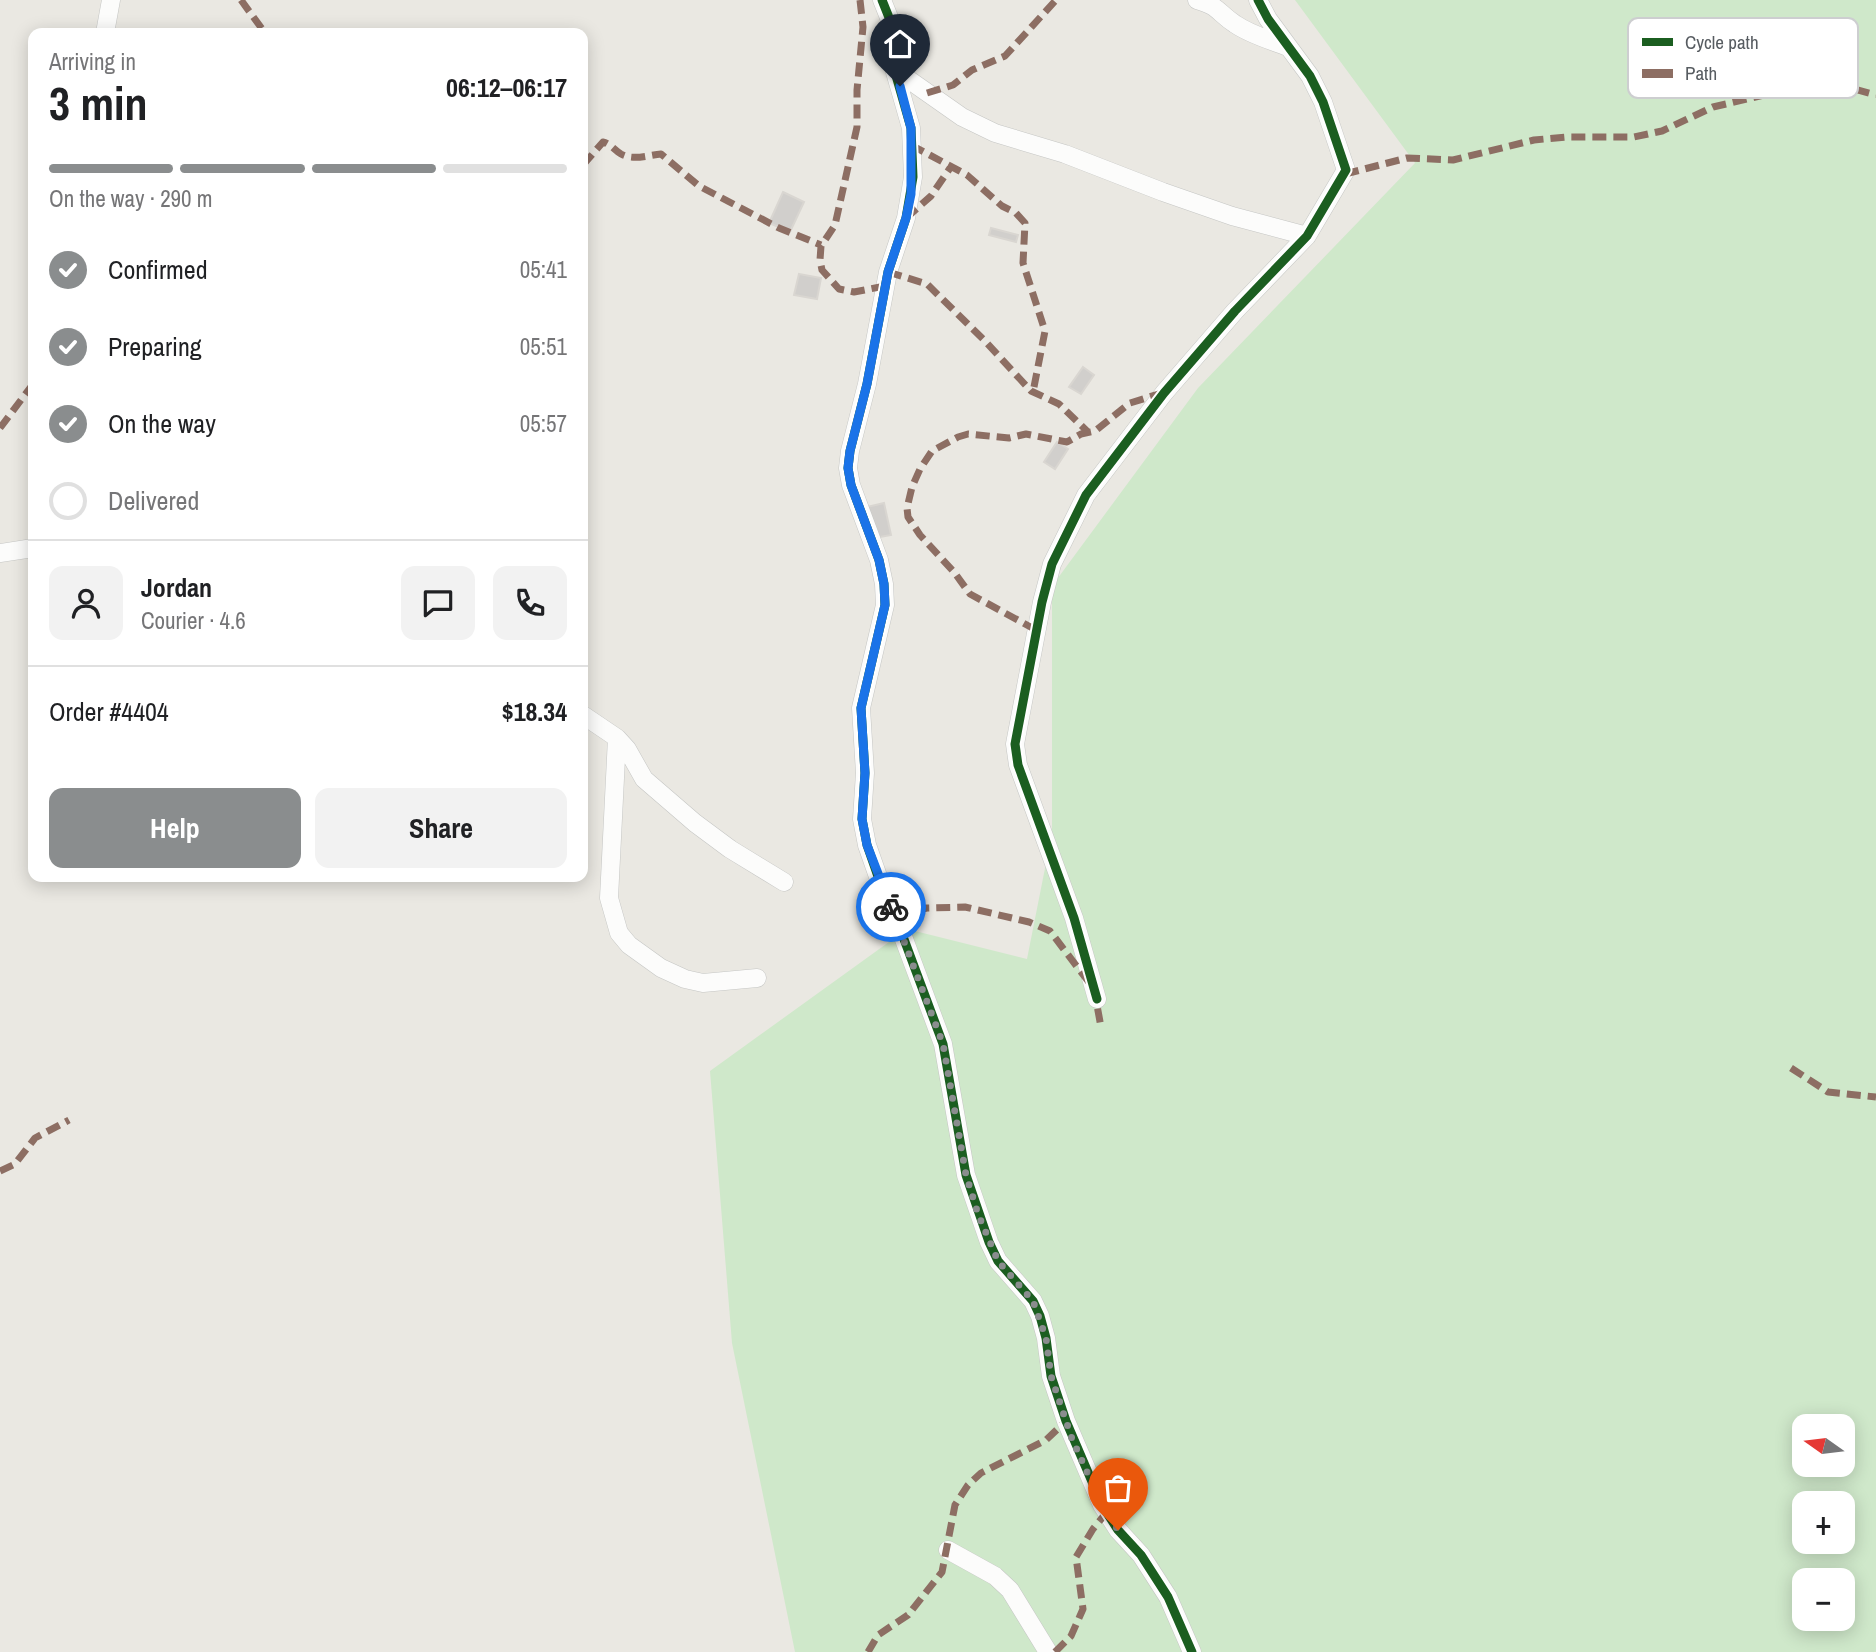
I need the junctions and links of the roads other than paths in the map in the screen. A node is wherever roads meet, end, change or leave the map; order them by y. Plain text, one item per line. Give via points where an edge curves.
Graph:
1 (111, 0) edge
2 (882, 0) edge
3 (1197, 0) edge
4 (1258, 0) edge
5 (106, 28) edge
6 (1288, 47) junction
7 (895, 71) junction
8 (1307, 236) junction
9 (28, 549) edge
10 (0, 553) edge
11 (588, 718) edge
12 (617, 738) junction
13 (784, 883) dead end
14 (757, 978) dead end
15 (1097, 999) dead end
16 (948, 1550) dead end
17 (1048, 1652) edge
18 (1192, 1652) edge

1 - 5 street
2 - 7 street via 896,35
3 - 6 street via 1216,6 1246,30
4 - 6 street
6 - 8 street via 1323,102 1346,165
7 - 8 street via 962,117 995,133 1065,153 1232,215
7 - 18 street via 911,128 911,194 888,272 848,468 879,560 885,605 861,708 862,819 881,885 943,1044 966,1175 989,1242 998,1261 1037,1308 1051,1376 1072,1439 1102,1505 1168,1597
8 - 15 street via 1208,342 1106,467 1065,534 1048,577 1016,756 1074,918
9 - 10 street
11 - 12 street
12 - 13 street via 644,779 721,842
12 - 14 street via 609,898 619,933 661,968 685,979 702,983
16 - 17 street via 995,1576 1010,1590

